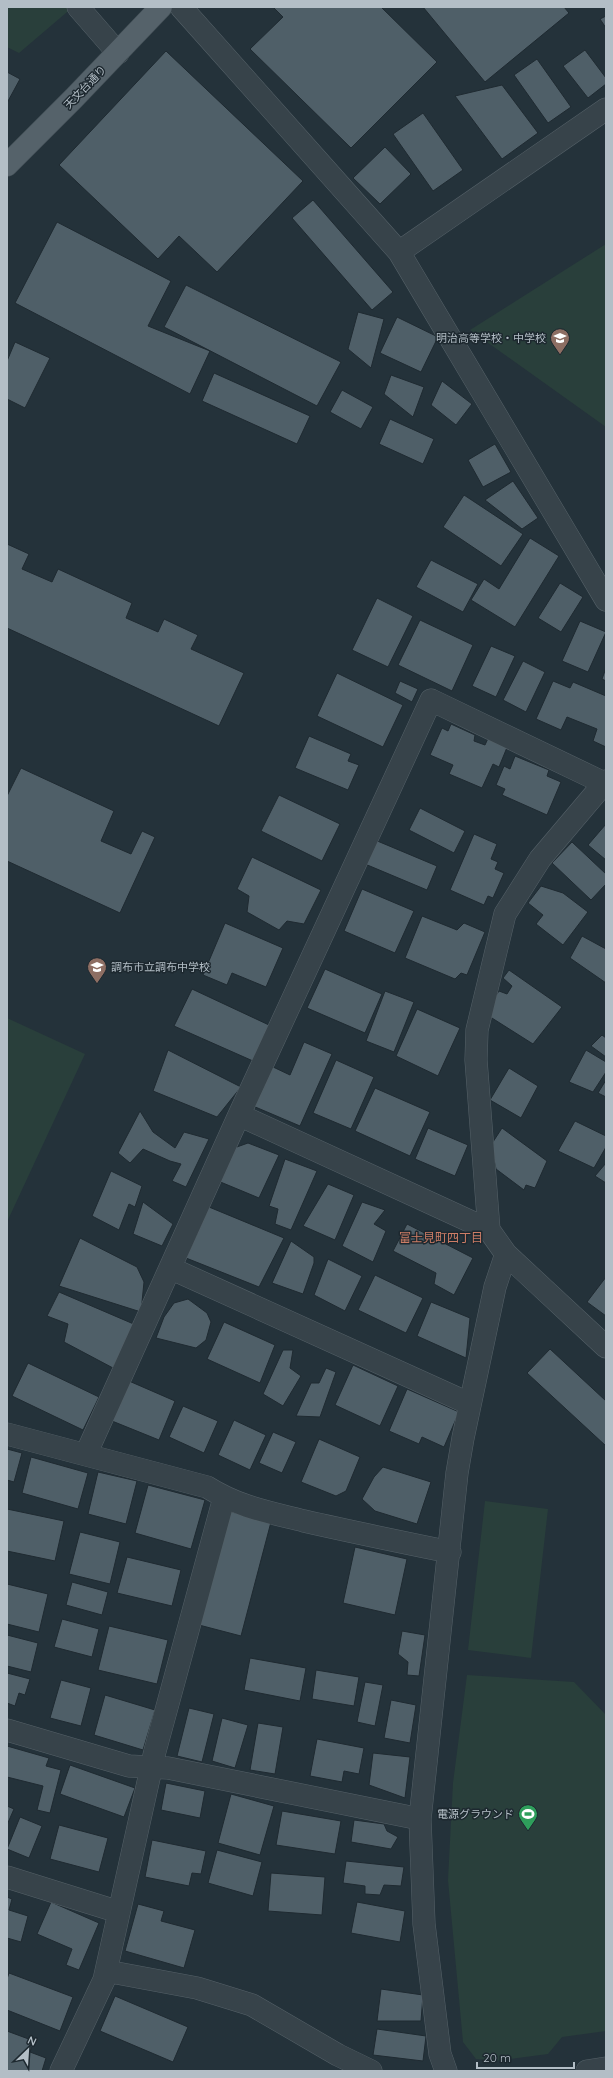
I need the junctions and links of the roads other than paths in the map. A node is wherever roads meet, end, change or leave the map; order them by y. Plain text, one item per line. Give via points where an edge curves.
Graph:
1 (78, 7) edge
2 (161, 7) edge
3 (181, 7) edge
4 (118, 53) junction
5 (606, 109) edge
6 (7, 165) edge
7 (399, 252) junction
8 (606, 600) edge
9 (605, 782) edge
10 (239, 1116) junction
11 (489, 1230) junction
12 (506, 1254) junction
13 (170, 1268) junction
14 (606, 1347) edge
15 (470, 1404) junction
16 (7, 1434) edge
17 (86, 1454) junction
18 (224, 1498) junction
19 (450, 1552) junction
20 (7, 1730) edge
21 (152, 1766) junction
22 (420, 1819) junction
23 (7, 1877) edge
24 (119, 1912) junction
25 (106, 1971) junction
26 (606, 2068) edge
27 (61, 2071) edge
28 (371, 2071) edge
29 (446, 2071) edge
30 (587, 2071) edge

1 - 4 street
2 - 4 main road, 天文台通り
3 - 7 street
4 - 6 main road, 天文台通り
5 - 7 street
7 - 8 street
9 - 10 street via 431,700
9 - 11 street via 540,859 505,914 477,1030 476,1060
10 - 11 street
10 - 13 street
11 - 12 street
12 - 14 street
12 - 15 street via 496,1287
13 - 15 street
13 - 17 street
15 - 19 street via 457,1473
16 - 17 street
17 - 18 street via 207,1487
18 - 19 street via 241,1506
18 - 21 street
19 - 22 street
20 - 21 street via 129,1766
21 - 22 street
21 - 24 street
22 - 29 street via 424,1924 440,2054
23 - 24 street
24 - 25 street
25 - 27 street
25 - 28 street via 197,1988 252,2005 338,2055
26 - 30 street

